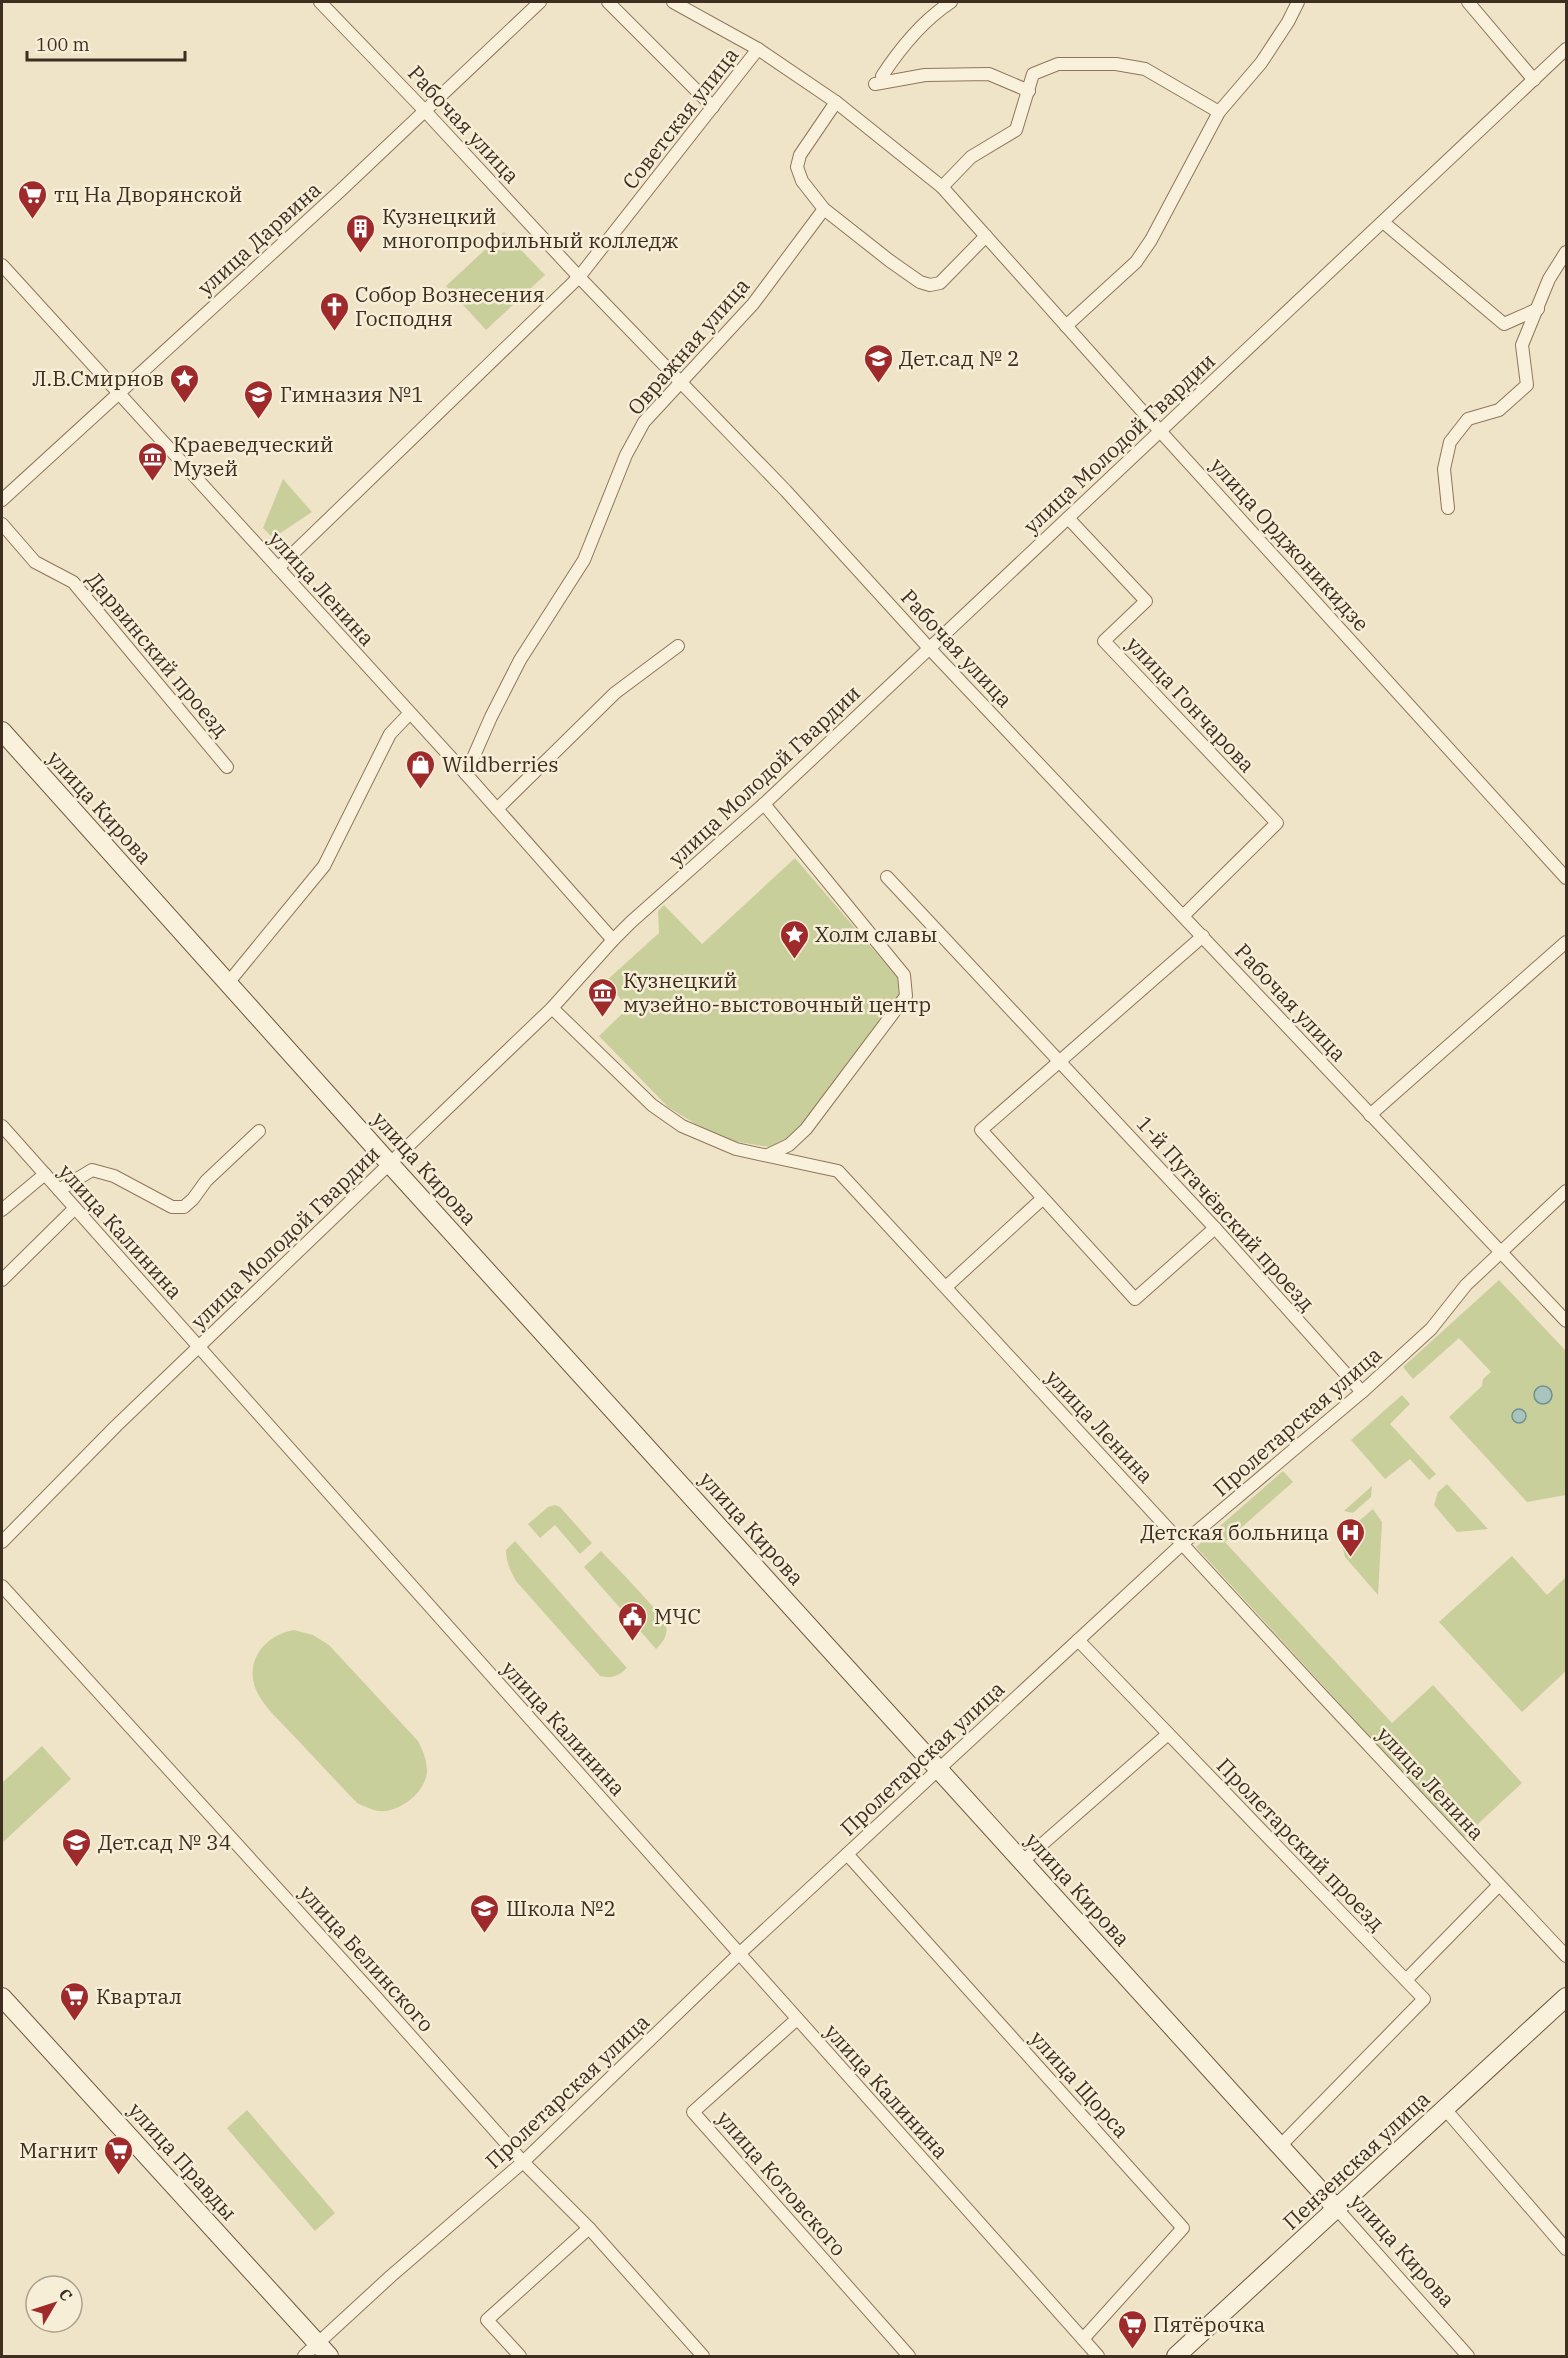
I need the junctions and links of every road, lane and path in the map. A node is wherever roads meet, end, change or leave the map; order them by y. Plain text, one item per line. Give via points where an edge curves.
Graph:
1 (320, 2) edge
2 (540, 2) edge
3 (608, 2) edge
4 (672, 2) edge
5 (951, 2) edge
6 (1298, 2) edge
7 (1468, 2) edge
8 (758, 49) junction
9 (1566, 49) edge
10 (1534, 80) junction
11 (1029, 91) junction
12 (836, 102) junction
13 (712, 107) junction
14 (425, 111) junction
15 (1220, 112) junction
16 (942, 187) junction
17 (824, 209) junction
18 (1383, 222) junction
19 (986, 236) junction
20 (1566, 252) edge
21 (2, 265) edge
22 (579, 277) junction
23 (1538, 309) junction
24 (1066, 326) junction
25 (682, 383) junction
26 (118, 392) junction
27 (1160, 431) junction
28 (2, 500) edge
29 (1448, 508) dead end
30 (1068, 518) junction
31 (2, 524) edge
32 (278, 568) junction
33 (678, 646) dead end
34 (929, 648) junction
35 (410, 714) junction
36 (2, 731) edge
37 (227, 767) dead end
38 (466, 774) junction
39 (764, 804) junction
40 (497, 809) junction
41 (887, 877) dead end
42 (1566, 878) edge
43 (1183, 915) junction
44 (1203, 936) junction
45 (613, 940) junction
46 (1566, 942) edge
47 (228, 982) junction
48 (552, 1008) junction
49 (1061, 1061) junction
50 (1370, 1115) junction
51 (2, 1126) edge
52 (259, 1131) dead end
53 (768, 1155) junction
54 (389, 1163) junction
55 (45, 1174) junction
56 (59, 1190) junction
57 (1566, 1191) edge
58 (1042, 1199) junction
59 (75, 1208) junction
60 (2, 1210) edge
61 (1215, 1228) junction
62 (1502, 1252) junction
63 (2, 1280) edge
64 (946, 1287) junction
65 (1566, 1322) edge
66 (199, 1348) junction
67 (1362, 1392) junction
68 (2, 1542) edge
69 (1182, 1544) junction
70 (2, 1586) edge
71 (1078, 1640) junction
72 (1168, 1734) junction
73 (940, 1769) junction
74 (847, 1854) junction
75 (1023, 1861) junction
76 (1499, 1886) junction
77 (739, 1954) junction
78 (1566, 1956) edge
79 (1406, 1980) junction
80 (2, 1997) edge
81 (1566, 1997) edge
82 (797, 2019) junction
83 (1444, 2109) junction
84 (1280, 2146) junction
85 (523, 2162) junction
86 (1337, 2209) junction
87 (589, 2228) junction
88 (1566, 2249) edge
89 (1083, 2339) junction
90 (324, 2350) edge
91 (304, 2356) edge
92 (520, 2356) edge
93 (703, 2356) edge
94 (909, 2356) edge
95 (1098, 2356) edge
96 (1176, 2356) edge
97 (1468, 2356) edge

1 - 14 street, Рабочая улица
2 - 14 street, улица Дарвина
3 - 13 street
4 - 8 street, улица Орджоникидзе
5 - 11 street via 936,11 901,46 878,80 989,74
6 - 15 street via 1261,63
7 - 10 street
8 - 12 street, улица Орджоникидзе
8 - 13 street, Советская улица
9 - 10 street, улица Молодой Гвардии
10 - 18 street, улица Молодой Гвардии
11 - 15 street via 1033,74 1058,64 1116,64 1145,69
11 - 16 street via 1016,130 971,157
12 - 16 street, улица Орджоникидзе
12 - 17 street via 800,155 797,167 802,181
13 - 22 street, Советская улица
14 - 22 street, Рабочая улица
14 - 26 street, улица Дарвина
15 - 24 street via 1136,262
16 - 19 street, улица Орджоникидзе
17 - 19 street via 890,261 930,285 940,283
17 - 25 street, Овражная улица via 753,304
18 - 23 street via 1504,324
18 - 27 street, улица Молодой Гвардии
19 - 24 street, улица Орджоникидзе
20 - 23 street via 1549,279
21 - 26 street, улица Ленина
22 - 25 street, Рабочая улица
22 - 32 street, Советская улица
23 - 29 street via 1522,345 1527,386 1499,411 1468,419 1450,442 1444,469
24 - 27 street, улица Орджоникидзе
25 - 34 street, Рабочая улица
25 - 38 street, Овражная улица via 644,422 626,455 584,560 520,660
26 - 28 street, улица Дарвина
26 - 32 street, улица Ленина
27 - 30 street, улица Молодой Гвардии
27 - 42 street, улица Орджоникидзе
30 - 34 street, улица Молодой Гвардии
30 - 43 street, улица Гончарова via 1146,601 1104,641 1277,823
31 - 37 street, Дарвинский проезд via 36,562 73,582
32 - 35 street, улица Ленина
33 - 40 street via 615,693
34 - 39 street, улица Молодой Гвардии
34 - 43 street, Рабочая улица
35 - 38 street, улица Ленина
35 - 47 street via 390,734 324,866
36 - 47 street, улица Кирова
38 - 40 street, улица Ленина
39 - 45 street, улица Молодой Гвардии
39 - 53 street via 904,975 906,996 806,1129
40 - 45 street, улица Ленина
41 - 49 street, 1-й Пугачёвский проезд
43 - 44 street, Рабочая улица
44 - 49 street
44 - 50 street, Рабочая улица
45 - 48 street, улица Молодой Гвардии
46 - 50 street
47 - 54 street, улица Кирова
48 - 53 street, улица Ленина via 652,1106 711,1140
48 - 54 street, улица Молодой Гвардии
49 - 58 street via 981,1130
49 - 61 street, 1-й Пугачёвский проезд
50 - 62 street, Рабочая улица
51 - 55 street, улица Калинина
52 - 56 street via 184,1207 171,1207 114,1176 92,1170
53 - 64 street, улица Ленина via 838,1170
54 - 66 street, улица Молодой Гвардии
54 - 73 street, улица Кирова
55 - 56 street, улица Калинина
55 - 60 street
56 - 59 street, улица Калинина
57 - 62 street, Пролетарская улица
58 - 61 street via 1135,1299
58 - 64 street
59 - 63 street
59 - 66 street, улица Калинина
61 - 67 street, 1-й Пугачёвский проезд
62 - 65 street, Рабочая улица
62 - 67 street, Пролетарская улица via 1466,1285 1431,1329
64 - 69 street, улица Ленина
66 - 68 street, улица Молодой Гвардии
66 - 77 street, улица Калинина
67 - 69 street, Пролетарская улица
69 - 71 street, Пролетарская улица
69 - 76 street, улица Ленина
70 - 85 street, улица Белинского
71 - 72 street, Пролетарский проезд
71 - 73 street, Пролетарская улица
72 - 75 street
72 - 79 street, Пролетарский проезд
73 - 74 street, Пролетарская улица
73 - 75 street, улица Кирова
74 - 77 street, Пролетарская улица
74 - 89 street, улица Щорса via 1183,2228
75 - 84 street, улица Кирова
76 - 78 street, улица Ленина
76 - 79 street
77 - 82 street, улица Калинина
77 - 85 street, Пролетарская улица
79 - 84 street, Пролетарский проезд via 1425,1999
80 - 90 street, улица Правды
81 - 83 street, Пензенская улица
82 - 89 street, улица Калинина
82 - 94 street, улица Котовского via 693,2112
83 - 86 street, Пензенская улица
83 - 88 street
84 - 86 street, улица Кирова
85 - 87 street, улица Белинского
85 - 90 street, Пролетарская улица via 391,2276
86 - 96 street, Пензенская улица
86 - 97 street, улица Кирова
87 - 92 street via 487,2320
87 - 93 street, улица Белинского
89 - 95 street, улица Калинина
90 - 91 street, Пролетарская улица

